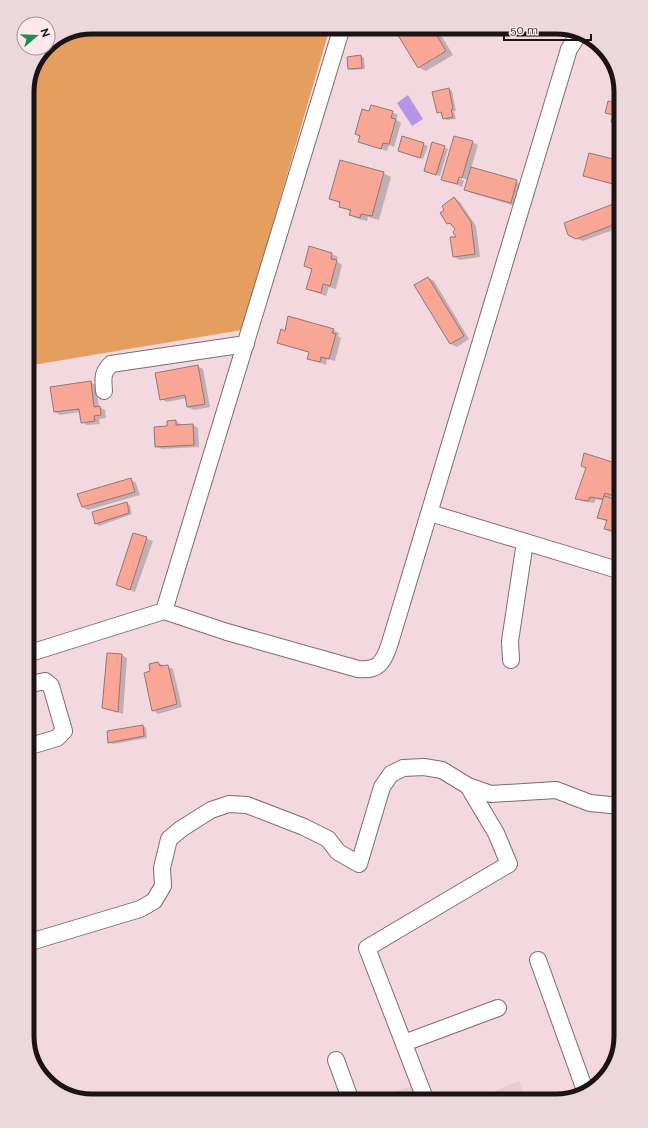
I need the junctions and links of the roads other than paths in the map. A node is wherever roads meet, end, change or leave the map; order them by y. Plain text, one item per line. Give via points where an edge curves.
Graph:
1 (340, 34) edge
2 (577, 38) edge
3 (246, 344) junction
4 (104, 391) dead end
5 (430, 513) junction
6 (525, 542) junction
7 (614, 569) edge
8 (164, 611) junction
9 (34, 652) edge
10 (511, 660) dead end
11 (34, 683) edge
12 (34, 745) edge
13 (468, 786) junction
14 (614, 805) edge
15 (34, 941) edge
16 (538, 960) dead end
17 (498, 1008) dead end
18 (404, 1043) junction
19 (336, 1060) dead end
20 (584, 1087) edge
21 (349, 1094) edge
22 (423, 1094) edge

1 - 3 street
2 - 5 street via 570,49
3 - 4 street via 111,364 102,376
3 - 8 street
5 - 6 street
5 - 8 street via 387,652 384,659 369,670 227,632
6 - 7 street
6 - 10 street via 510,641
8 - 9 street
11 - 12 street via 45,681 51,686 64,731 57,738
13 - 14 street via 492,794 556,790 590,803
13 - 15 street via 442,770 424,767 403,768 391,774 382,787 360,864 338,852 328,839 297,824 247,805 229,804 217,808 169,839 162,868 162,886 154,901 140,908
13 - 18 street via 496,833 509,864 367,948
16 - 20 street
17 - 18 street
18 - 22 street
19 - 21 street

